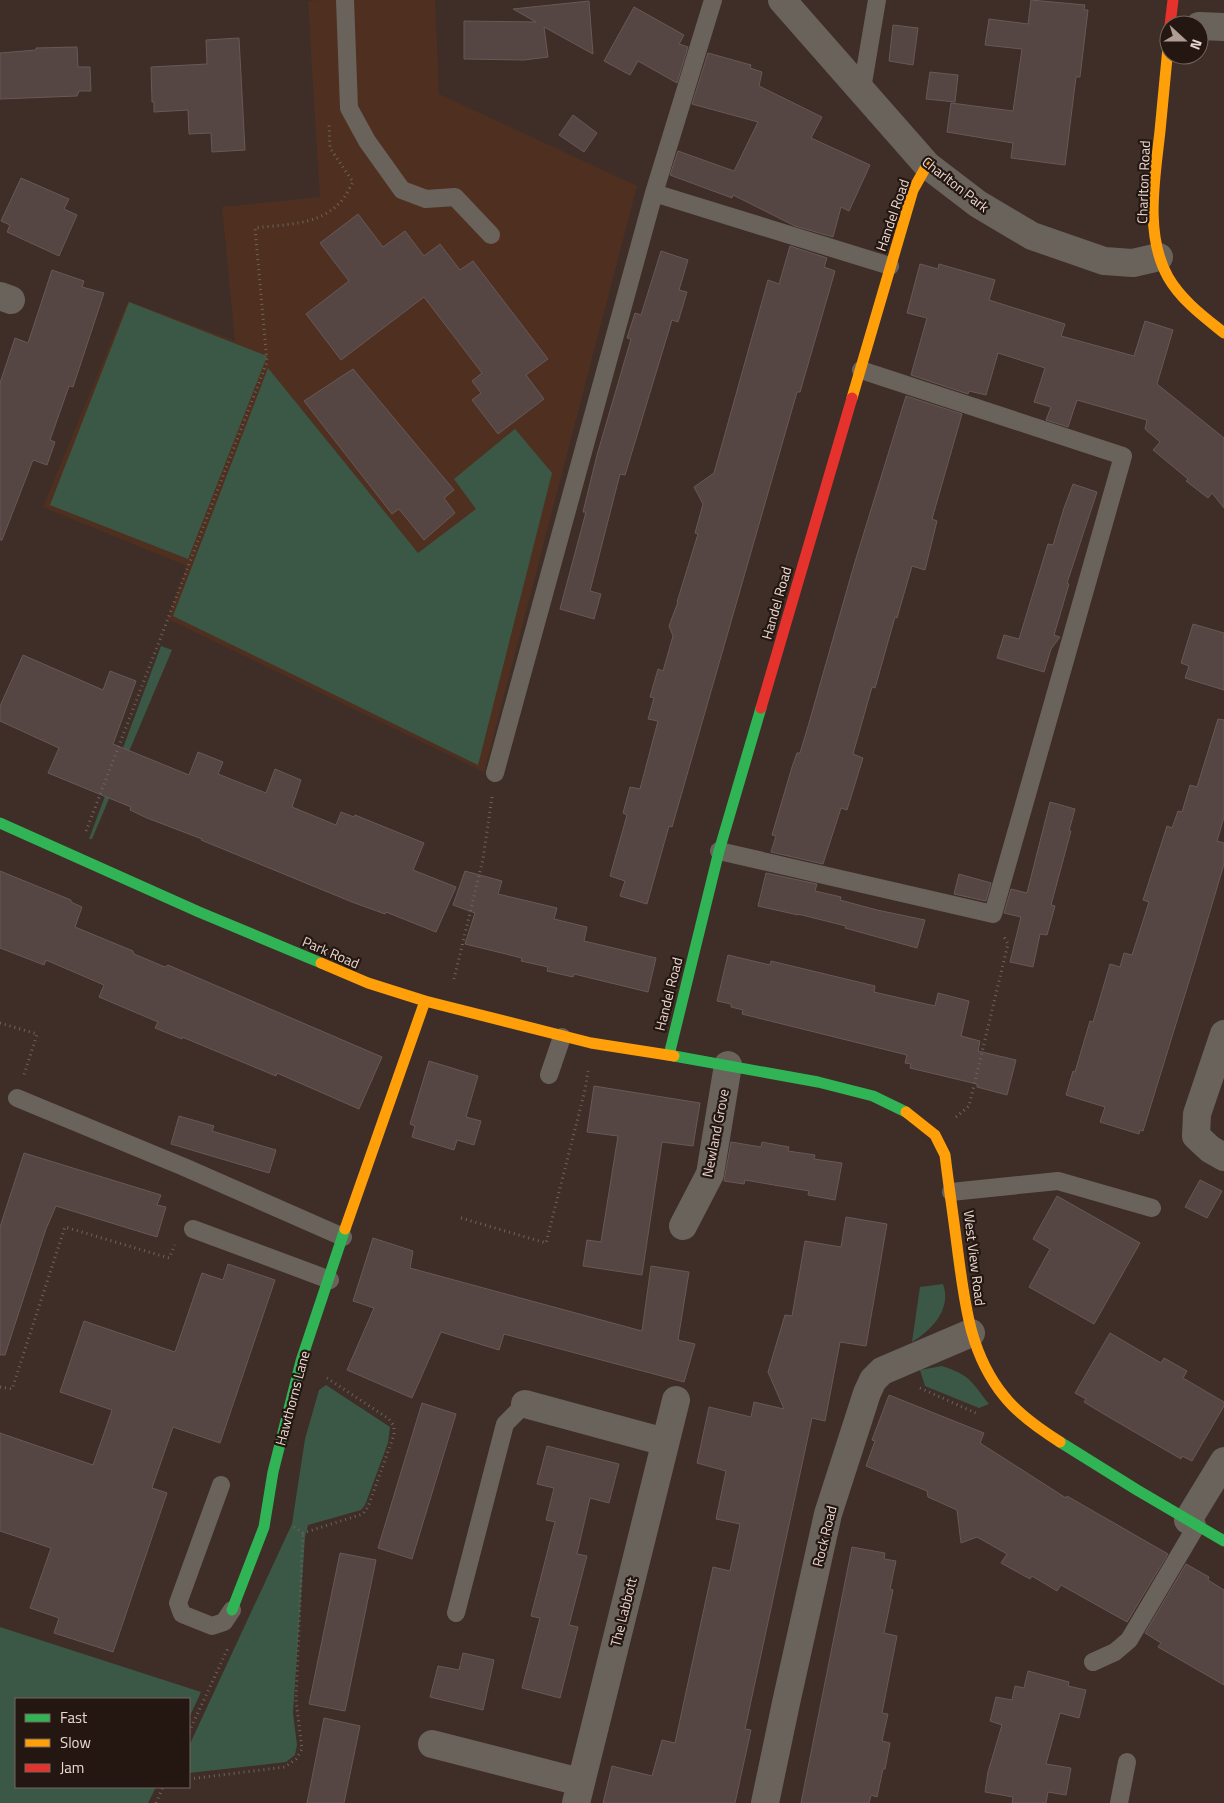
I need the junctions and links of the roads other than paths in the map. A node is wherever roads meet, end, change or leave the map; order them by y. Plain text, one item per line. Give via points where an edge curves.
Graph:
1 (345, 0) edge
2 (712, 0) edge
3 (782, 0) edge
4 (877, 0) edge
5 (1173, 0) edge
6 (1171, 15) edge
7 (1209, 26) edge
8 (1224, 27) edge
9 (1166, 65) edge
10 (862, 89) junction
11 (927, 165) junction
12 (654, 193) junction
13 (491, 235) dead end
14 (1159, 257) junction
15 (890, 266) junction
16 (1224, 334) edge
17 (860, 370) junction
18 (495, 773) road end
19 (0, 823) edge
20 (719, 851) junction
21 (425, 1002) junction
22 (1224, 1034) edge
23 (562, 1036) junction
24 (669, 1055) junction
25 (728, 1065) junction
26 (549, 1075) dead end
27 (17, 1098) road end
28 (1224, 1157) edge
29 (951, 1192) junction
30 (1152, 1208) dead end
31 (683, 1226) dead end
32 (193, 1229) road end
33 (343, 1237) junction
34 (330, 1280) junction
35 (971, 1333) junction
36 (676, 1400) dead end
37 (525, 1404) joint
38 (665, 1442) junction
39 (1224, 1461) edge
40 (221, 1485) dead end
41 (1193, 1523) junction
42 (1224, 1541) edge
43 (232, 1610) joint
44 (456, 1613) dead end
45 (1094, 1662) dead end
46 (432, 1744) dead end
47 (1127, 1762) dead end
48 (578, 1792) edge
49 (765, 1803) edge
50 (1119, 1803) edge

1 - 13 lane via 349,108 367,141 402,190 426,198 455,197
2 - 12 lane
3 - 10 street, Charlton Park
4 - 10 lane
5 - 6 street
7 - 8 street
9 - 14 street, Charlton Road via 1154,187
10 - 11 street, Charlton Park
11 - 14 street, Charlton Park via 978,204 1032,236 1104,261 1133,263
11 - 15 street, Handel Road via 913,190
12 - 15 lane
12 - 18 lane
14 - 16 street, Charlton Road via 1167,277 1180,294
15 - 17 street, Handel Road
17 - 20 street, Handel Road
17 - 20 lane via 1123,456 993,914
19 - 21 street, Park Road via 359,980
20 - 24 street, Handel Road
21 - 23 street, Park Road
21 - 33 street, Hawthorns Lane
22 - 28 street via 1198,1114 1196,1136
23 - 24 street, Park Road
23 - 26 lane
24 - 25 street, West View Road
25 - 29 street, West View Road via 873,1096 910,1114 935,1135 945,1155
25 - 31 street, Newland Grove via 710,1174
27 - 33 lane
29 - 30 lane via 1058,1181
29 - 35 street, West View Road
32 - 34 lane
33 - 34 street, Hawthorns Lane
34 - 43 street, Hawthorns Lane via 301,1361 272,1472 264,1527
35 - 41 street, West View Road via 980,1359 1004,1397 1038,1428
35 - 49 street, Rock Road via 882,1372 873,1380 867,1393 828,1514
36 - 38 street, The Labbott
37 - 38 street
37 - 44 lane via 504,1424
38 - 48 street, The Labbott
39 - 41 street
40 - 43 lane, Hawthorns Lane via 178,1603 182,1614 212,1626 224,1622
41 - 42 street, West View Road
41 - 45 lane via 1129,1640 1115,1652
46 - 48 street, The Labbott
47 - 50 lane

